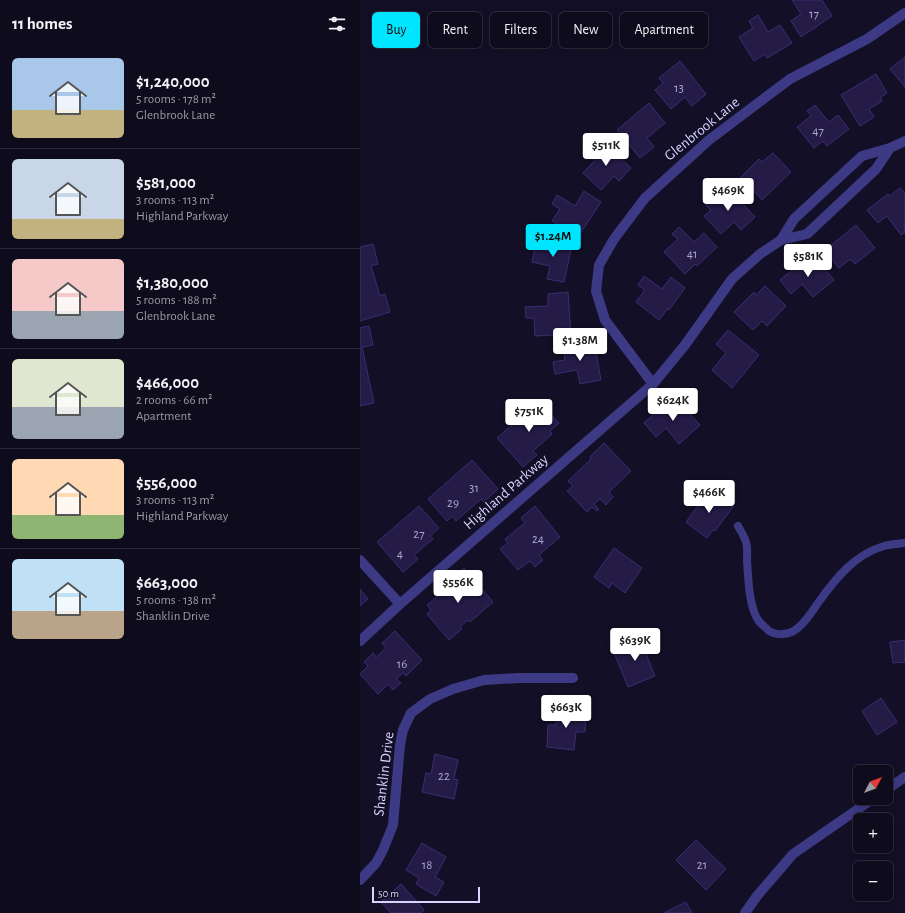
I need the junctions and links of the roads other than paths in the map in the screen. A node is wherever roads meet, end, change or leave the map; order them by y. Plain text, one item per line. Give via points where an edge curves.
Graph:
1 (905, 13) edge
2 (905, 141) edge
3 (890, 148) junction
4 (781, 240) junction
5 (653, 384) junction
6 (738, 526) dead end
7 (905, 543) edge
8 (360, 560) edge
9 (400, 604) junction
10 (360, 641) edge
11 (573, 678) dead end
12 (905, 777) edge
13 (893, 785) edge
14 (864, 805) edge
15 (360, 880) edge
16 (744, 913) edge

1 - 5 street, Glenbrook Lane via 867,39 790,79 709,140 645,198 614,239 599,265 596,291 605,320
2 - 3 street, Highland Parkway
3 - 4 street, Highland Parkway via 862,156 794,219
3 - 4 street, Highland Parkway via 876,170 807,234
4 - 5 street, Highland Parkway via 760,254 732,279 685,345
5 - 9 street, Highland Parkway
6 - 7 lane via 746,543 752,605 757,619 772,633 783,635 800,626 850,565 871,551
8 - 9 street
9 - 10 street, Highland Parkway
11 - 15 street, Shanklin Drive via 484,680 453,688 430,699 411,713 403,730 400,745 393,824 376,863
12 - 13 street
14 - 16 street via 793,854

